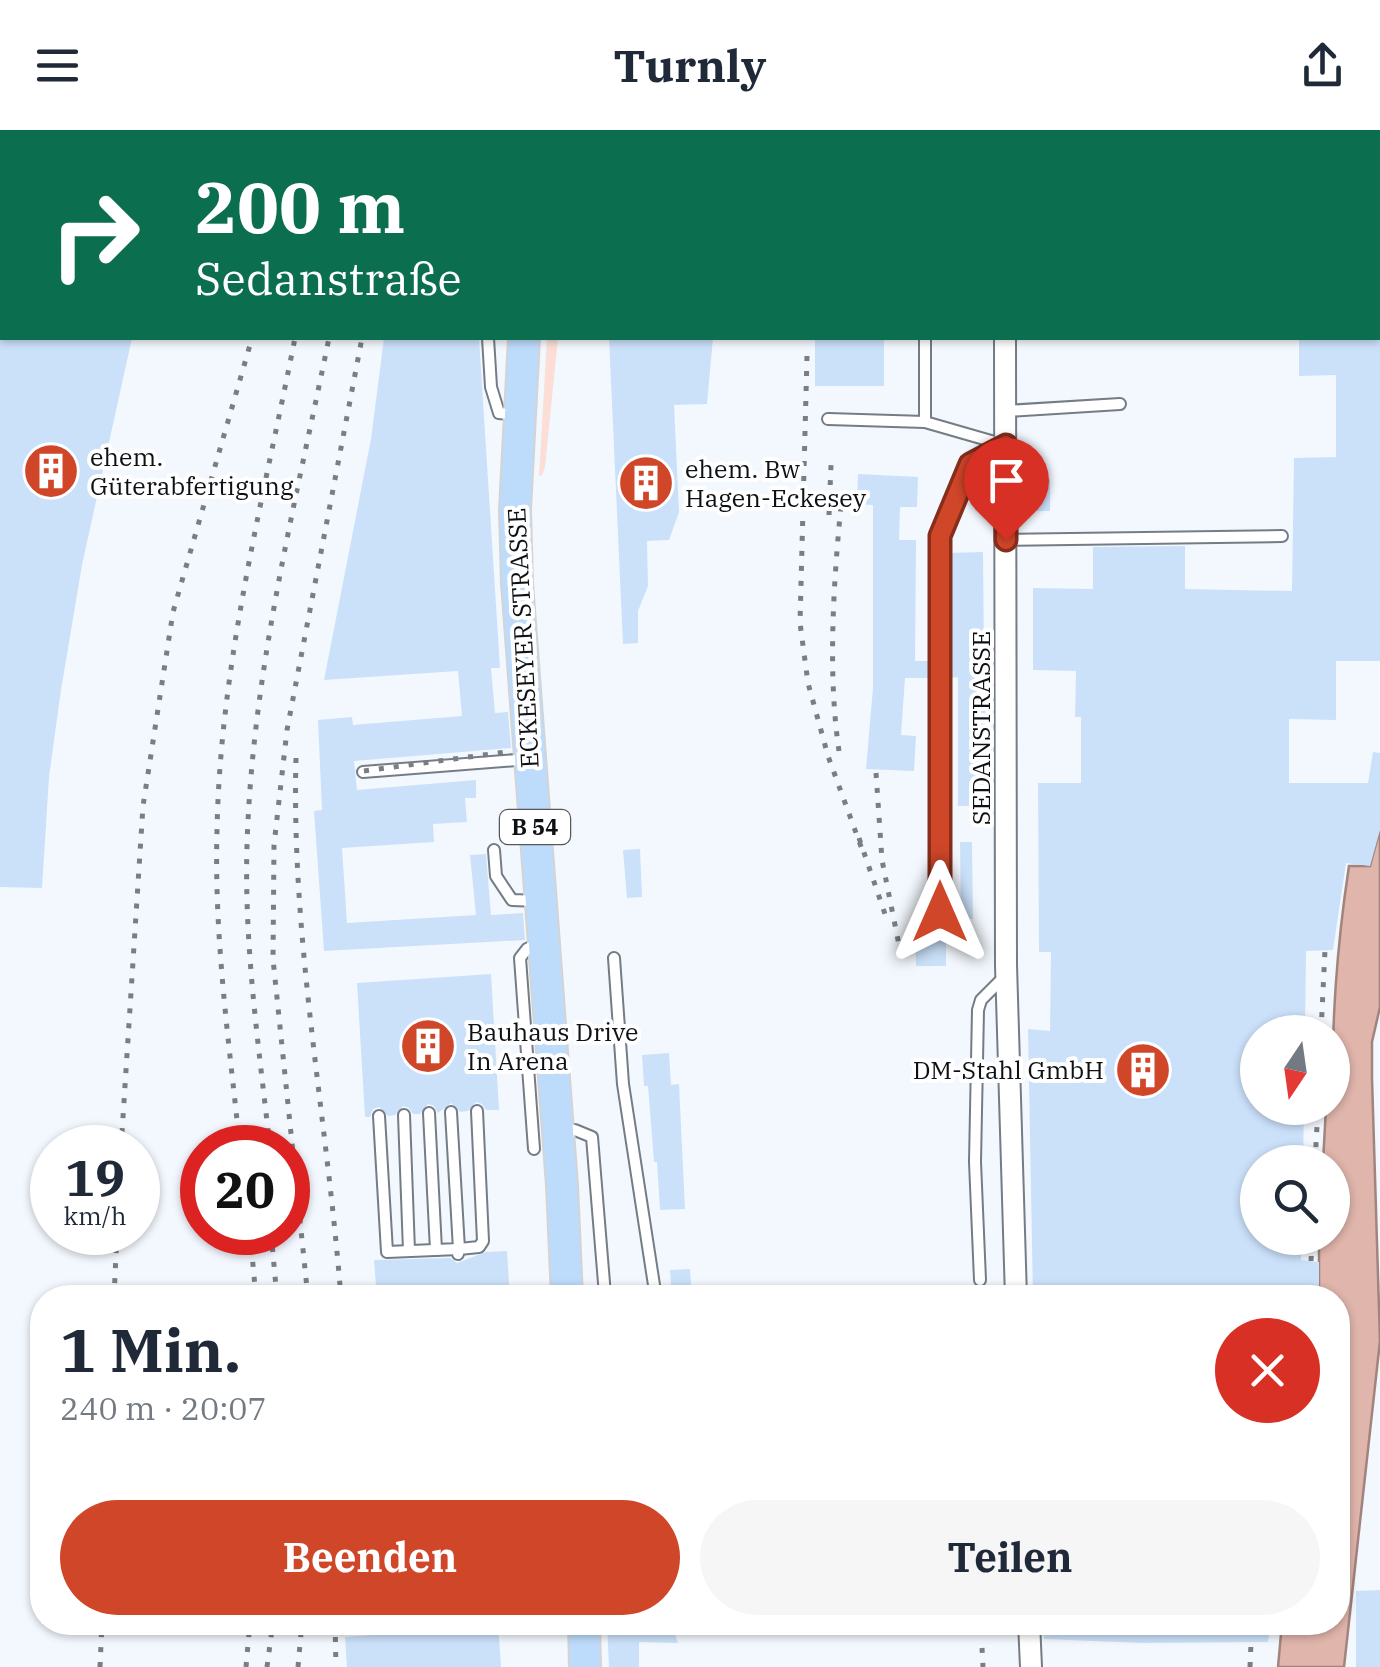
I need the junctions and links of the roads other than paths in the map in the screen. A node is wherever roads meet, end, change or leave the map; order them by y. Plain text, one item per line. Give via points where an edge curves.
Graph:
1 (488, 340) edge
2 (524, 340) edge
3 (925, 340) edge
4 (1005, 340) edge
5 (1120, 404) dead end
6 (1006, 412) junction
7 (520, 416) junction
8 (828, 420) dead end
9 (925, 422) junction
10 (1006, 445) junction
11 (1282, 536) dead end
12 (1006, 540) junction
13 (530, 760) junction
14 (363, 772) dead end
15 (494, 850) dead end
16 (540, 901) junction
17 (940, 912) dead end
18 (614, 958) dead end
19 (1007, 975) junction
20 (476, 1111) dead end
21 (451, 1112) dead end
22 (429, 1113) dead end
23 (404, 1115) dead end
24 (379, 1116) dead end
25 (545, 1128) junction
26 (436, 1250) junction
27 (409, 1251) junction
28 (458, 1252) junction
29 (980, 1280) dead end
30 (565, 1285) edge
31 (603, 1285) edge
32 (654, 1285) edge
33 (1016, 1285) edge
34 (584, 1635) edge
35 (1030, 1635) edge
36 (585, 1667) edge
37 (1031, 1667) edge

1 - 7 lane via 490,388 499,413
2 - 7 main road, ECKESEYER STRASSE / B 54
3 - 9 lane
4 - 6 street, SEDANSTRASSE
5 - 6 lane
6 - 10 street, SEDANSTRASSE
7 - 13 main road, ECKESEYER STRASSE / B 54 via 517,583
8 - 9 lane
9 - 10 lane
10 - 12 street, SEDANSTRASSE
10 - 17 lane via 970,464 940,536
11 - 12 lane
12 - 19 street, SEDANSTRASSE
13 - 14 lane
13 - 16 main road, ECKESEYER STRASSE / B 54
15 - 16 lane via 496,876 512,900
16 - 25 main road, ECKESEYER STRASSE / B 54
18 - 32 lane via 624,1084
19 - 29 lane via 978,1010
19 - 33 street, SEDANSTRASSE
20 - 28 lane via 483,1240
21 - 28 lane
22 - 26 lane
23 - 27 lane
24 - 27 lane via 387,1252
25 - 30 main road, ECKESEYER STRASSE / B 54
25 - 31 lane via 592,1137
26 - 27 lane
26 - 28 lane
34 - 36 main road
35 - 37 street

